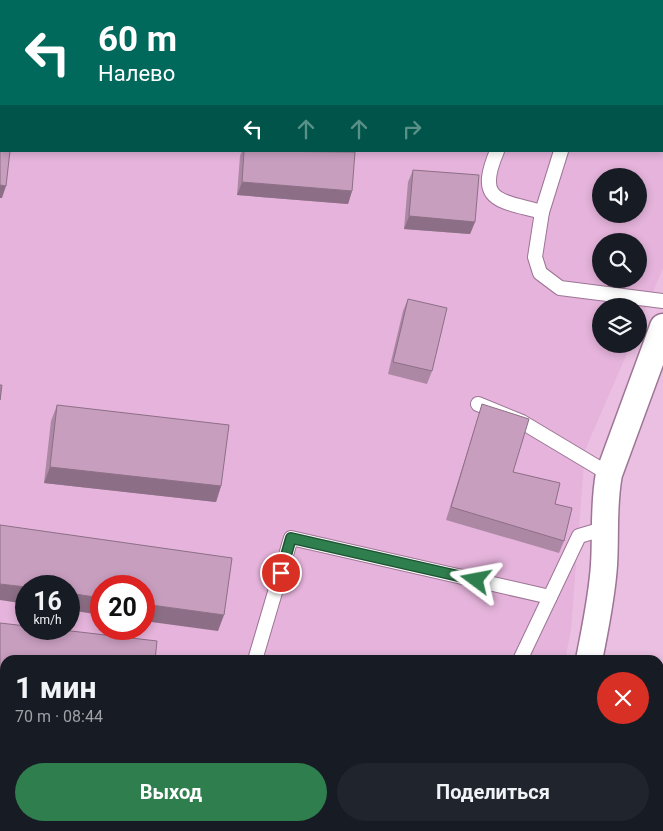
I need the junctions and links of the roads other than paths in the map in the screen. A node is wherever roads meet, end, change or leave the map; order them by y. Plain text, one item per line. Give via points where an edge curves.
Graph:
1 (497, 152) edge
2 (561, 152) edge
3 (542, 212) junction
4 (663, 301) edge
5 (663, 327) edge
6 (478, 404) dead end
7 (609, 474) junction
8 (603, 529) junction
9 (550, 597) junction
10 (256, 655) edge
11 (522, 655) edge
12 (590, 655) edge

1 - 3 lane via 488,173 488,186 493,195 503,202
2 - 3 lane
3 - 4 lane via 535,257 540,273 548,281 560,288
5 - 7 street
6 - 7 lane via 522,422
7 - 8 street
8 - 9 lane via 579,536
8 - 12 street via 600,603
9 - 10 lane via 291,538
9 - 11 lane

